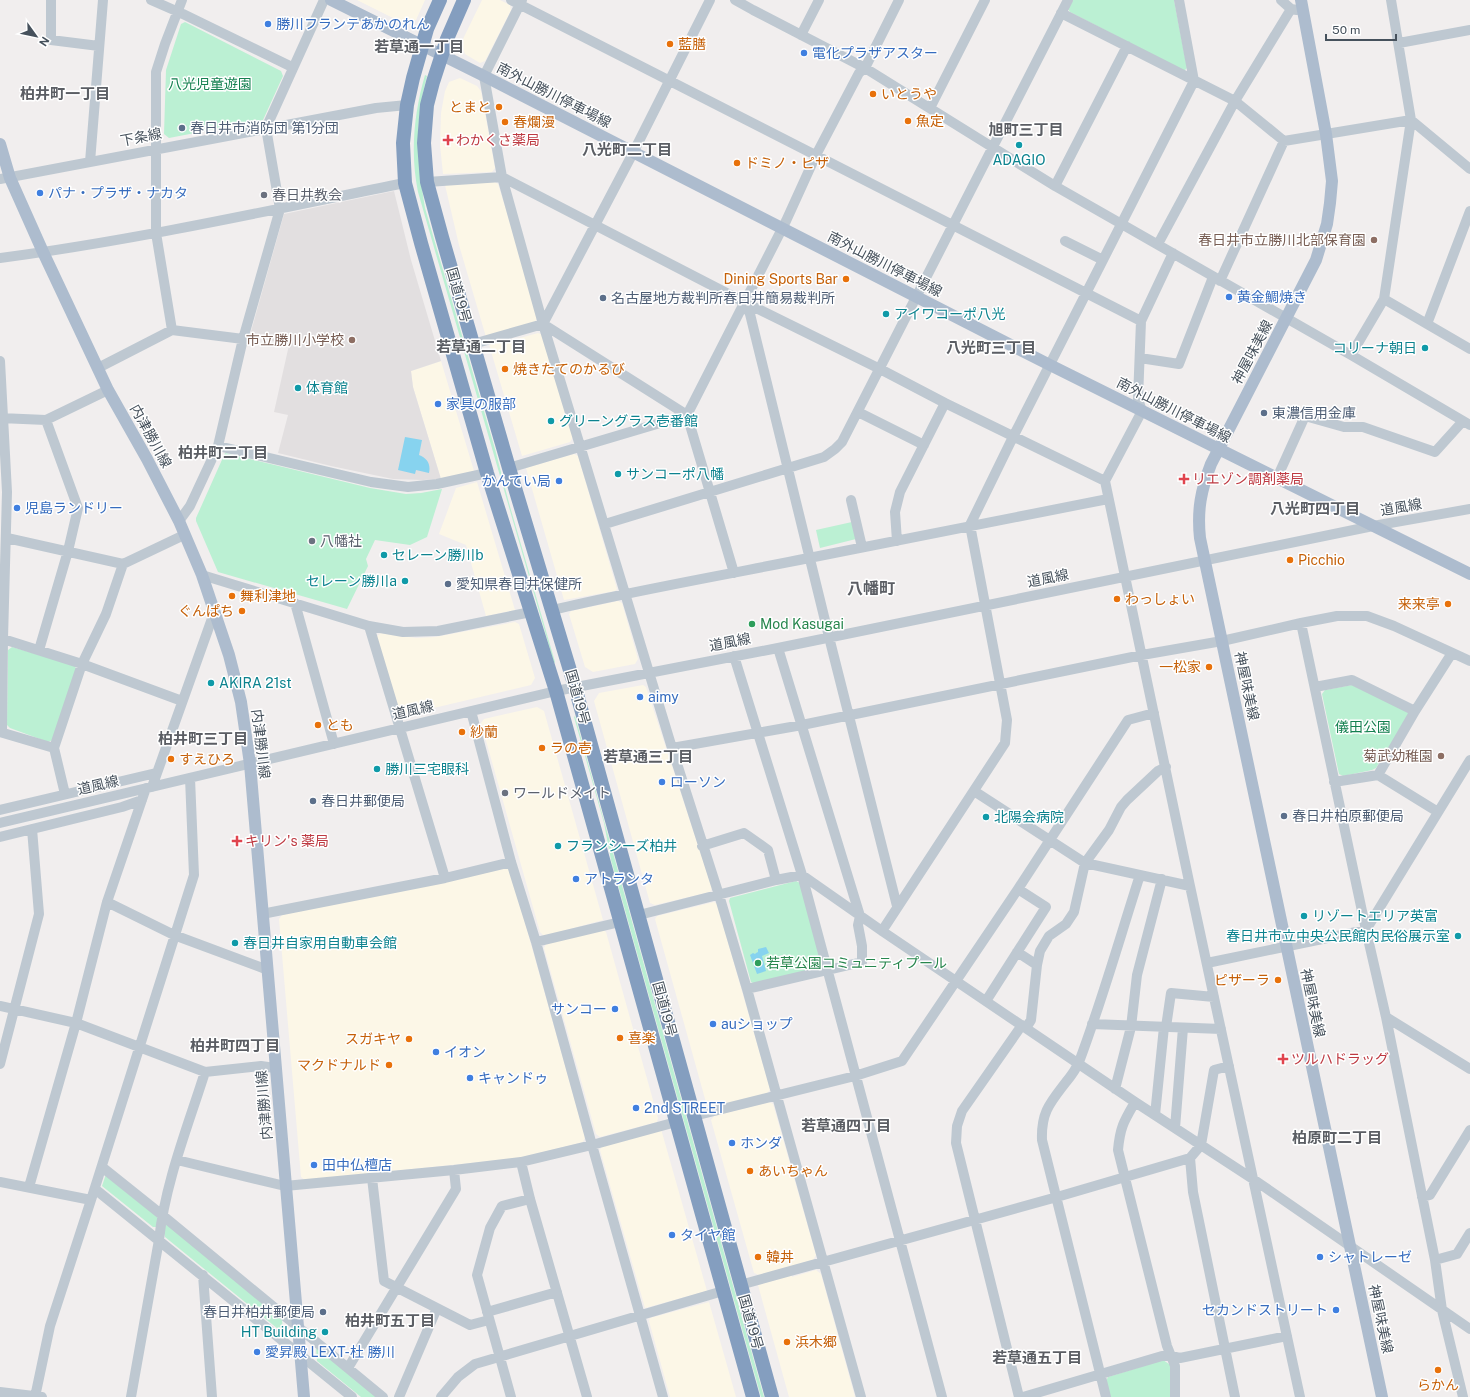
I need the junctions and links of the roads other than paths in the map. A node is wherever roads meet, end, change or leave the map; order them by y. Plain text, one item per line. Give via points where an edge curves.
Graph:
1 (51, 0) edge
2 (103, 0) edge
3 (151, 0) edge
4 (182, 0) edge
5 (324, 0) edge
6 (331, 0) edge
7 (440, 0) edge
8 (464, 0) edge
9 (710, 0) edge
10 (735, 0) edge
11 (820, 0) edge
12 (899, 0) edge
13 (985, 0) edge
14 (1068, 0) edge
15 (1179, 0) edge
16 (1281, 0) edge
17 (1391, 0) edge
18 (518, 1) edge
19 (1298, 7) edge
20 (178, 12) junction
21 (1061, 13) junction
22 (1470, 30) edge
23 (801, 35) junction
24 (1399, 42) junction
25 (99, 46) junction
26 (422, 46) junction
27 (1127, 46) junction
28 (442, 55) junction
29 (292, 67) junction
30 (865, 68) junction
31 (484, 76) junction
32 (670, 80) junction
33 (1194, 81) junction
34 (1235, 101) junction
35 (407, 105) junction
36 (930, 108) junction
37 (1412, 120) junction
38 (266, 128) junction
39 (1326, 134) junction
40 (1284, 141) junction
41 (0, 144) edge
42 (992, 147) junction
43 (156, 148) junction
44 (633, 153) junction
45 (816, 155) junction
46 (90, 162) junction
47 (1470, 169) edge
48 (502, 177) junction
49 (5, 178) edge
50 (428, 182) junction
51 (405, 183) junction
52 (1055, 186) junction
53 (280, 209) junction
54 (1470, 211) edge
55 (1121, 224) junction
56 (596, 225) junction
57 (953, 226) junction
58 (782, 228) junction
59 (156, 233) junction
60 (1065, 241) dead end
61 (1158, 244) junction
62 (43, 252) junction
63 (1174, 254) junction
64 (0, 258) edge
65 (1103, 260) junction
66 (1216, 279) junction
67 (1087, 292) junction
68 (916, 297) junction
69 (1384, 299) junction
70 (744, 302) junction
71 (1286, 319) junction
72 (1141, 321) junction
73 (543, 324) junction
74 (1427, 324) junction
75 (172, 330) junction
76 (243, 339) junction
77 (473, 344) junction
78 (1470, 349) edge
79 (1351, 355) junction
80 (1140, 358) junction
81 (0, 361) edge
82 (1050, 365) junction
83 (98, 368) junction
84 (880, 369) junction
85 (108, 390) junction
86 (945, 404) junction
87 (1142, 411) junction
88 (858, 412) junction
89 (687, 414) junction
90 (1, 418) edge
91 (46, 420) junction
92 (1467, 423) edge
93 (1013, 437) junction
94 (581, 445) junction
95 (924, 445) junction
96 (218, 446) junction
97 (1218, 449) junction
98 (509, 468) junction
99 (788, 468) junction
100 (487, 473) junction
101 (1277, 478) junction
102 (1105, 481) junction
103 (4, 492) edge
104 (710, 492) junction
105 (1108, 499) junction
106 (851, 500) dead end
107 (1470, 509) edge
108 (179, 521) junction
109 (605, 524) junction
110 (970, 525) junction
111 (1373, 526) junction
112 (184, 535) junction
113 (7, 538) junction
114 (897, 541) junction
115 (862, 547) junction
116 (68, 551) junction
117 (810, 558) junction
118 (1205, 560) junction
119 (123, 564) junction
120 (734, 573) junction
121 (1470, 574) edge
122 (202, 575) junction
123 (1126, 576) junction
124 (625, 594) junction
125 (295, 603) junction
126 (986, 605) junction
127 (552, 610) junction
128 (531, 612) junction
129 (214, 613) junction
130 (1301, 622) junction
131 (369, 626) junction
132 (829, 636) junction
133 (1, 638) edge
134 (1222, 641) junction
135 (778, 648) junction
136 (39, 650) junction
137 (1452, 653) junction
138 (1142, 655) junction
139 (734, 656) junction
140 (1470, 662) edge
141 (82, 664) junction
142 (649, 672) junction
143 (1001, 684) junction
144 (575, 687) junction
145 (1315, 687) junction
146 (556, 691) junction
147 (182, 701) junction
148 (471, 711) junction
149 (1415, 711) junction
150 (1154, 713) junction
151 (849, 715) junction
152 (802, 725) junction
153 (400, 728) junction
154 (1, 732) edge
155 (758, 732) junction
156 (334, 744) junction
157 (54, 748) junction
158 (672, 748) junction
159 (1470, 760) edge
160 (250, 764) junction
161 (1166, 767) junction
162 (156, 773) junction
163 (1378, 775) junction
164 (190, 778) junction
165 (1334, 782) junction
166 (149, 788) junction
167 (974, 791) junction
168 (65, 794) junction
169 (142, 800) junction
170 (0, 810) edge
171 (1438, 812) junction
172 (0, 823) edge
173 (32, 829) junction
174 (0, 837) edge
175 (1049, 839) junction
176 (702, 846) junction
177 (511, 862) junction
178 (1085, 863) junction
179 (802, 875) junction
180 (1140, 875) junction
181 (445, 878) junction
182 (776, 880) junction
183 (1162, 880) junction
184 (1190, 886) junction
185 (1018, 889) junction
186 (719, 895) junction
187 (107, 902) junction
188 (897, 906) junction
189 (262, 914) junction
190 (639, 915) junction
191 (860, 916) junction
192 (620, 922) junction
193 (1366, 930) junction
194 (882, 931) junction
195 (174, 935) junction
196 (536, 942) junction
197 (1286, 946) junction
198 (1017, 952) junction
199 (1207, 963) junction
200 (1037, 965) junction
201 (268, 970) junction
202 (828, 970) junction
203 (956, 981) junction
204 (748, 989) junction
205 (1214, 997) junction
206 (986, 1001) junction
207 (0, 1006) edge
208 (14, 1009) junction
209 (1386, 1018) junction
210 (76, 1023) junction
211 (1092, 1024) junction
212 (1024, 1027) junction
213 (1131, 1027) junction
214 (1165, 1027) junction
215 (1182, 1028) junction
216 (1221, 1029) junction
217 (139, 1047) junction
218 (0, 1064) edge
219 (1078, 1064) junction
220 (1229, 1066) junction
221 (275, 1068) junction
222 (1470, 1069) edge
223 (205, 1072) junction
224 (855, 1076) junction
225 (1115, 1088) junction
226 (776, 1095) junction
227 (1135, 1102) junction
228 (1155, 1115) junction
229 (694, 1116) junction
230 (676, 1122) junction
231 (1175, 1128) junction
232 (1470, 1130) edge
233 (592, 1145) junction
234 (1201, 1145) junction
235 (1190, 1158) junction
236 (178, 1160) junction
237 (521, 1162) junction
238 (102, 1167) junction
239 (454, 1170) junction
240 (1124, 1176) junction
241 (372, 1178) junction
242 (1253, 1179) junction
243 (0, 1182) edge
244 (285, 1186) junction
245 (29, 1187) junction
246 (95, 1189) junction
247 (1057, 1197) junction
248 (1422, 1198) junction
249 (530, 1199) junction
250 (91, 1200) junction
251 (162, 1215) junction
252 (975, 1219) junction
253 (1470, 1233) edge
254 (159, 1240) junction
255 (900, 1240) junction
256 (1350, 1245) junction
257 (1435, 1260) junction
258 (823, 1261) junction
259 (203, 1275) junction
260 (740, 1285) junction
261 (396, 1287) junction
262 (723, 1291) junction
263 (557, 1292) junction
264 (437, 1308) junction
265 (1442, 1310) junction
266 (488, 1316) junction
267 (640, 1316) junction
268 (298, 1327) junction
269 (1470, 1328) edge
270 (570, 1336) junction
271 (1287, 1336) junction
272 (1226, 1350) junction
273 (301, 1355) junction
274 (499, 1356) junction
275 (1171, 1356) junction
276 (348, 1368) junction
277 (1100, 1375) junction
278 (0, 1392) edge
279 (38, 1397) edge
280 (131, 1397) edge
281 (212, 1397) edge
282 (304, 1397) edge
283 (352, 1397) edge
284 (383, 1397) edge
285 (399, 1397) edge
286 (441, 1397) edge
287 (511, 1397) edge
288 (587, 1397) edge
289 (663, 1397) edge
290 (753, 1397) edge
291 (772, 1397) edge
292 (861, 1397) edge
293 (942, 1397) edge
294 (1019, 1397) edge
295 (1023, 1397) edge
296 (1106, 1397) edge
297 (1175, 1397) edge
298 (1235, 1397) edge
299 (1300, 1397) edge
300 (1382, 1397) edge
301 (1463, 1397) edge

1 - 25 street via 51,40
2 - 25 street
3 - 20 street
4 - 20 street
5 - 29 street
6 - 26 main road, 南外山勝川停車場線
7 - 26 highway, 国道19号
8 - 28 highway, 国道19号
9 - 32 street
10 - 23 street
11 - 23 street
12 - 30 street
13 - 36 street
14 - 21 street
15 - 33 street
16 - 19 street
17 - 24 street
18 - 31 street
18 - 32 street
19 - 34 street
19 - 39 main road, 神屋味美線
20 - 29 street
20 - 43 street via 156,72
21 - 27 street
21 - 42 street
22 - 24 street
23 - 30 street
24 - 37 street
25 - 46 street
26 - 28 main road, 南外山勝川停車場線
26 - 35 highway, 国道19号
27 - 33 street
27 - 52 street
28 - 31 main road, 南外山勝川停車場線
28 - 50 highway, 国道19号 via 425,118 424,157
29 - 38 street
30 - 36 street
30 - 45 street via 859,73
31 - 44 main road, 南外山勝川停車場線
31 - 48 street
32 - 44 street
32 - 45 street
33 - 34 street
33 - 55 street
34 - 40 street
34 - 61 street
35 - 38 street, 下条線 via 376,108
35 - 51 highway, 国道19号 via 403,143
36 - 42 street
37 - 39 street
37 - 47 street
37 - 69 street
38 - 43 street, 下条線
38 - 53 street
39 - 40 street
39 - 71 main road, 神屋味美線 via 1332,181 1327,224 1316,260
40 - 66 street
41 - 49 main road, 内津勝川線
42 - 52 street
42 - 57 street
43 - 46 street, 下条線
43 - 59 street
44 - 56 street
44 - 58 main road, 南外山勝川停車場線
45 - 57 street
45 - 58 street
46 - 49 street, 下条線
48 - 50 street
48 - 56 street
48 - 73 street
49 - 62 main road, 内津勝川線
50 - 77 highway, 国道19号
51 - 53 street
51 - 100 highway, 国道19号
52 - 55 street
53 - 59 street
53 - 76 street
54 - 74 street
55 - 61 street
55 - 65 street
56 - 70 street
56 - 73 street
57 - 67 street
57 - 68 street
58 - 68 main road, 南外山勝川停車場線
58 - 70 street
59 - 62 street
59 - 75 street
60 - 65 street
61 - 63 street
62 - 64 street
62 - 83 main road, 内津勝川線
63 - 66 street
63 - 72 street
65 - 67 street
66 - 71 street
66 - 80 street via 1179,364
67 - 72 street
67 - 82 street
68 - 82 main road, 南外山勝川停車場線
68 - 84 street
69 - 74 street
69 - 79 street
70 - 84 street
70 - 89 street
70 - 99 street via 750,314
71 - 79 street
71 - 97 main road, 神屋味美線
72 - 80 street
73 - 77 street
73 - 89 street
73 - 94 street
74 - 78 street
75 - 76 street
75 - 83 street
76 - 96 street
77 - 98 highway, 国道19号
79 - 92 street
80 - 87 street via 1138,399
81 - 90 street
82 - 87 main road, 南外山勝川停車場線
82 - 93 street
83 - 85 main road, 内津勝川線
84 - 86 street
84 - 88 street
85 - 91 street
85 - 108 main road, 内津勝川線
86 - 93 street
86 - 95 street
87 - 97 main road, 南外山勝川停車場線
87 - 102 street
88 - 95 street
88 - 99 street via 842,442 835,449 824,457
89 - 94 street
89 - 104 street
90 - 91 street
90 - 103 street
91 - 116 street via 78,508
92 - 101 street via 1435,452 1363,427 1344,427 1305,416
93 - 102 street
93 - 110 street
94 - 98 street
94 - 109 street
95 - 114 street via 900,492 895,512
96 - 100 street via 371,482 408,487 437,484
96 - 108 street via 190,506
97 - 101 main road, 南外山勝川停車場線
97 - 118 main road, 神屋味美線 via 1204,481 1198,510
98 - 127 highway, 国道19号
99 - 104 street
99 - 117 street
100 - 128 highway, 国道19号
101 - 111 main road, 南外山勝川停車場線
102 - 105 street
103 - 113 street
104 - 109 street
104 - 120 street
105 - 110 street
105 - 123 street
106 - 115 street
107 - 111 street, 道風線
108 - 112 main road, 内津勝川線
109 - 124 street
110 - 114 street
110 - 126 street
111 - 118 street, 道風線
111 - 121 main road, 南外山勝川停車場線
112 - 119 street
112 - 122 main road, 内津勝川線
113 - 116 street
113 - 133 street
114 - 115 street
115 - 117 street
116 - 119 street
116 - 136 street
117 - 120 street
117 - 132 street
118 - 123 street, 道風線
118 - 134 main road, 神屋味美線
119 - 141 street via 106,614
120 - 124 street
122 - 125 street
122 - 129 main road, 内津勝川線
123 - 126 street, 道風線
123 - 138 street
124 - 127 street
124 - 142 street
125 - 131 street
125 - 156 street
126 - 132 street, 道風線
126 - 143 street
127 - 144 highway, 国道19号
128 - 131 street via 438,631 403,632
128 - 146 highway, 国道19号
129 - 147 street
129 - 160 main road, 内津勝川線 via 229,655 241,702
130 - 134 street
130 - 137 street via 1337,616 1367,616
130 - 145 street
131 - 153 street
132 - 135 street, 道風線
132 - 151 street
133 - 136 street
133 - 154 street
134 - 138 street
134 - 197 main road, 神屋味美線
135 - 139 street, 道風線
135 - 152 street
136 - 141 street
137 - 140 street
137 - 149 street
138 - 143 street
138 - 150 street
139 - 142 street, 道風線
139 - 155 street
141 - 147 street
141 - 157 street
142 - 144 street, 道風線
142 - 158 street
143 - 151 street
143 - 167 street via 1007,720 1005,743
144 - 146 street, 道風線
144 - 190 highway, 国道19号
145 - 149 street via 1352,680
145 - 165 street
146 - 148 street, 道風線
146 - 192 highway, 国道19号
147 - 162 street
148 - 153 street, 道風線
148 - 177 street
149 - 163 street
150 - 161 street
150 - 175 street via 1128,720
151 - 152 street
151 - 188 street
152 - 155 street
152 - 191 street
153 - 156 street, 道風線
153 - 181 street
154 - 157 street
155 - 158 street
155 - 179 street
156 - 160 street, 道風線
157 - 168 street
158 - 176 street
159 - 171 street
160 - 164 street, 道風線
160 - 189 main road, 内津勝川線
161 - 178 street via 1158,771 1121,807 1109,830
161 - 184 street
162 - 166 street
162 - 168 street
163 - 165 street
163 - 171 street
164 - 166 street, 道風線
164 - 195 street via 194,875
165 - 193 street
166 - 169 street
166 - 172 street, 道風線
167 - 175 street
167 - 188 street
168 - 170 street
169 - 173 street
169 - 187 street
171 - 193 street
173 - 174 street
173 - 208 street via 39,914
175 - 178 street
175 - 185 street
176 - 182 street via 744,833 768,850
176 - 186 street
177 - 181 street
177 - 196 street
178 - 180 street
178 - 200 street via 1074,912 1066,924 1049,936 1040,951
179 - 182 street
179 - 191 street
179 - 202 street
180 - 183 street
180 - 211 street
181 - 189 street
182 - 186 street
183 - 184 street
183 - 213 street via 1137,975
184 - 199 street
185 - 198 street via 1046,907
185 - 203 street
186 - 190 street
186 - 204 street
187 - 195 street
187 - 210 street
188 - 194 street
189 - 201 main road, 内津勝川線
190 - 229 highway, 国道19号
191 - 194 street
191 - 202 street via 858,924 862,962
192 - 196 street
192 - 230 highway, 国道19号
193 - 197 street
193 - 209 street
194 - 203 street
195 - 201 street
195 - 217 street
196 - 233 street
197 - 199 street
197 - 256 main road, 神屋味美線
198 - 200 street
198 - 206 street
199 - 205 street
200 - 212 street via 1031,1020
201 - 221 main road, 内津勝川線
202 - 204 street
202 - 224 street
203 - 206 street
203 - 224 street via 902,1061
204 - 226 street
205 - 214 street via 1171,993
205 - 216 street
206 - 212 street
207 - 208 street
208 - 210 street
208 - 218 street
209 - 222 street
209 - 248 street
210 - 217 street
210 - 245 street
211 - 213 street
211 - 219 street
212 - 219 street
212 - 252 street via 962,1111 957,1126 956,1143
213 - 214 street
213 - 225 street
214 - 215 street
214 - 228 street
215 - 216 street
215 - 231 street
216 - 220 street
217 - 223 street
217 - 238 street
219 - 225 street
219 - 247 street via 1049,1104 1043,1117 1042,1140
220 - 234 street via 1214,1070
220 - 242 street
221 - 223 street via 261,1066
221 - 244 main road, 内津勝川線
223 - 236 street
224 - 226 street
224 - 255 street
225 - 227 street
226 - 229 street
226 - 258 street
227 - 228 street
227 - 240 street via 1119,1134 1118,1150
228 - 231 street
229 - 260 highway, 国道19号
230 - 233 street
230 - 262 highway, 国道19号
231 - 234 street
232 - 248 street via 1430,1195
233 - 237 street
233 - 267 street
234 - 235 street
234 - 242 street
235 - 240 street
235 - 272 street via 1193,1192
236 - 244 street
236 - 251 street
237 - 239 street
237 - 249 street
238 - 246 street
238 - 251 street
239 - 241 street
239 - 261 street via 456,1188
240 - 247 street
240 - 275 street via 1166,1346
241 - 244 street
241 - 261 street via 384,1281
242 - 256 street
242 - 271 street
243 - 245 street
244 - 268 main road, 内津勝川線
245 - 250 street
246 - 250 street
246 - 254 street
247 - 252 street
247 - 277 street
248 - 257 street
249 - 263 street
249 - 266 street via 502,1206 490,1228 477,1275
250 - 279 street via 50,1326
251 - 254 street
251 - 268 street
252 - 255 street
252 - 294 street
253 - 257 street via 1457,1254
254 - 259 street
254 - 280 street
255 - 258 street
255 - 293 street
256 - 265 street
256 - 300 main road, 神屋味美線
257 - 265 street
258 - 260 street
258 - 292 street
259 - 273 street
259 - 281 street
260 - 291 highway, 国道19号
261 - 264 street
261 - 276 street
262 - 267 street
262 - 290 highway, 国道19号
263 - 266 street
263 - 270 street
264 - 266 street via 470,1325
264 - 285 street
265 - 269 street
265 - 301 street
266 - 274 street
267 - 270 street
267 - 289 street
268 - 273 main road, 内津勝川線
268 - 276 street
270 - 274 street
270 - 288 street
271 - 272 street
271 - 299 street
272 - 275 street via 1180,1358
272 - 298 street
273 - 282 main road, 内津勝川線
273 - 283 street
274 - 286 street via 475,1364 458,1377
274 - 287 street
275 - 277 street via 1162,1356
275 - 297 street via 1175,1366
276 - 284 street
277 - 295 street
277 - 296 street
278 - 279 street

